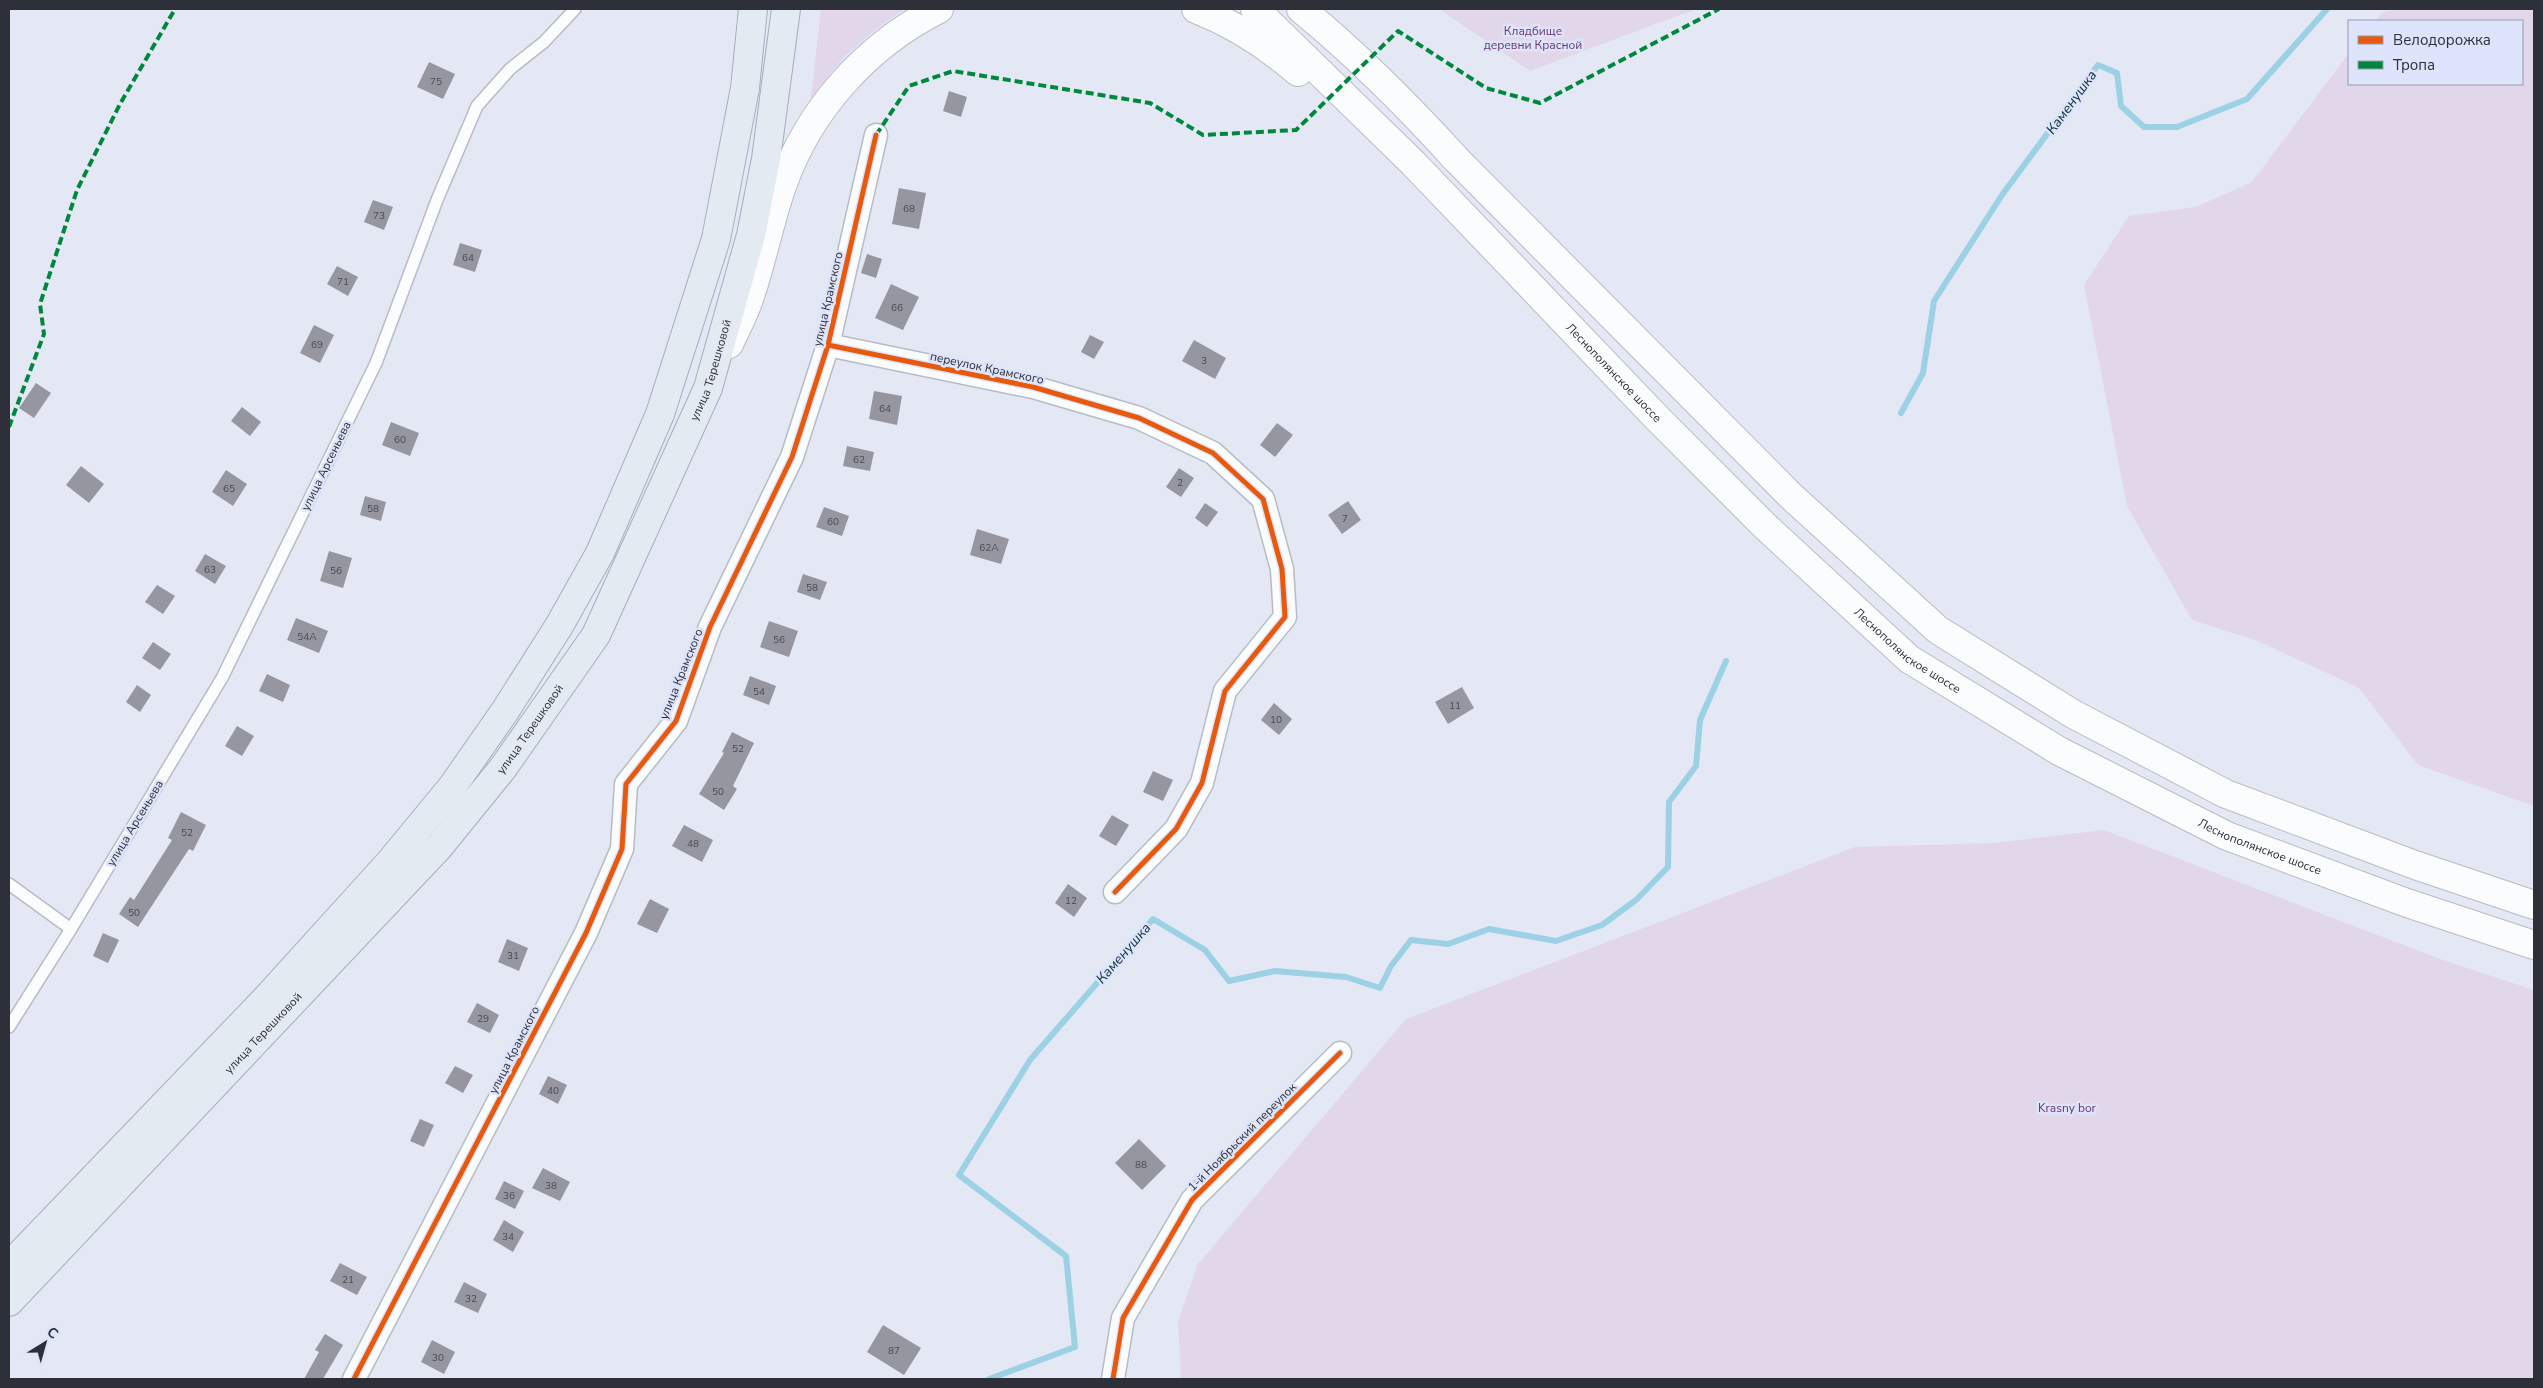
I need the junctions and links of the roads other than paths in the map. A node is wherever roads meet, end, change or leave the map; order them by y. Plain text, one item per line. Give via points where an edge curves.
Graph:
1 (575, 9) edge
2 (753, 9) edge
3 (786, 9) edge
4 (938, 9) edge
5 (1196, 9) edge
6 (1255, 9) edge
7 (1301, 9) edge
8 (876, 135) dead end
9 (1413, 163) junction
10 (828, 345) junction
11 (708, 388) junction
12 (9, 884) edge
13 (1115, 892) dead end
14 (2534, 905) edge
15 (71, 930) junction
16 (2534, 945) edge
17 (9, 1027) edge
18 (1340, 1053) dead end
19 (9, 1266) edge
20 (9, 1302) edge
21 (354, 1379) edge
22 (1113, 1379) edge

1 - 15 lane, улица Арсеньева via 544,42 510,69 477,106 437,200 376,363 222,678
2 - 19 main road, улица Терешковой via 745,88 716,239 660,414 600,553 559,626 452,787 391,861 264,1002
3 - 11 main road, улица Терешковой via 766,159 751,235
4 - 11 main road via 910,23 864,58 838,88 807,134 783,184 749,299
5 - 9 main road via 1234,26 1275,52
6 - 9 main road
7 - 14 main road via 1345,45 1404,102 1791,496 1938,630 2073,714 2226,794 2415,865
8 - 10 street, улица Крамского
9 - 16 main road, Леснополянское шоссе via 1759,521 1909,658 2058,751 2227,836 2407,903
10 - 13 street, переулок Крамского via 1033,387 1140,418 1213,453 1263,499 1282,569 1285,617 1225,691 1202,783 1176,829
10 - 21 street, улица Крамского via 792,457 710,627 676,721 626,784 622,849 586,932
11 - 20 main road, улица Терешковой via 596,635 502,768 438,848 385,906
12 - 15 lane
15 - 17 lane, улица Арсеньева
18 - 22 street, 1-й Ноябрьский переулок via 1192,1200 1123,1318

